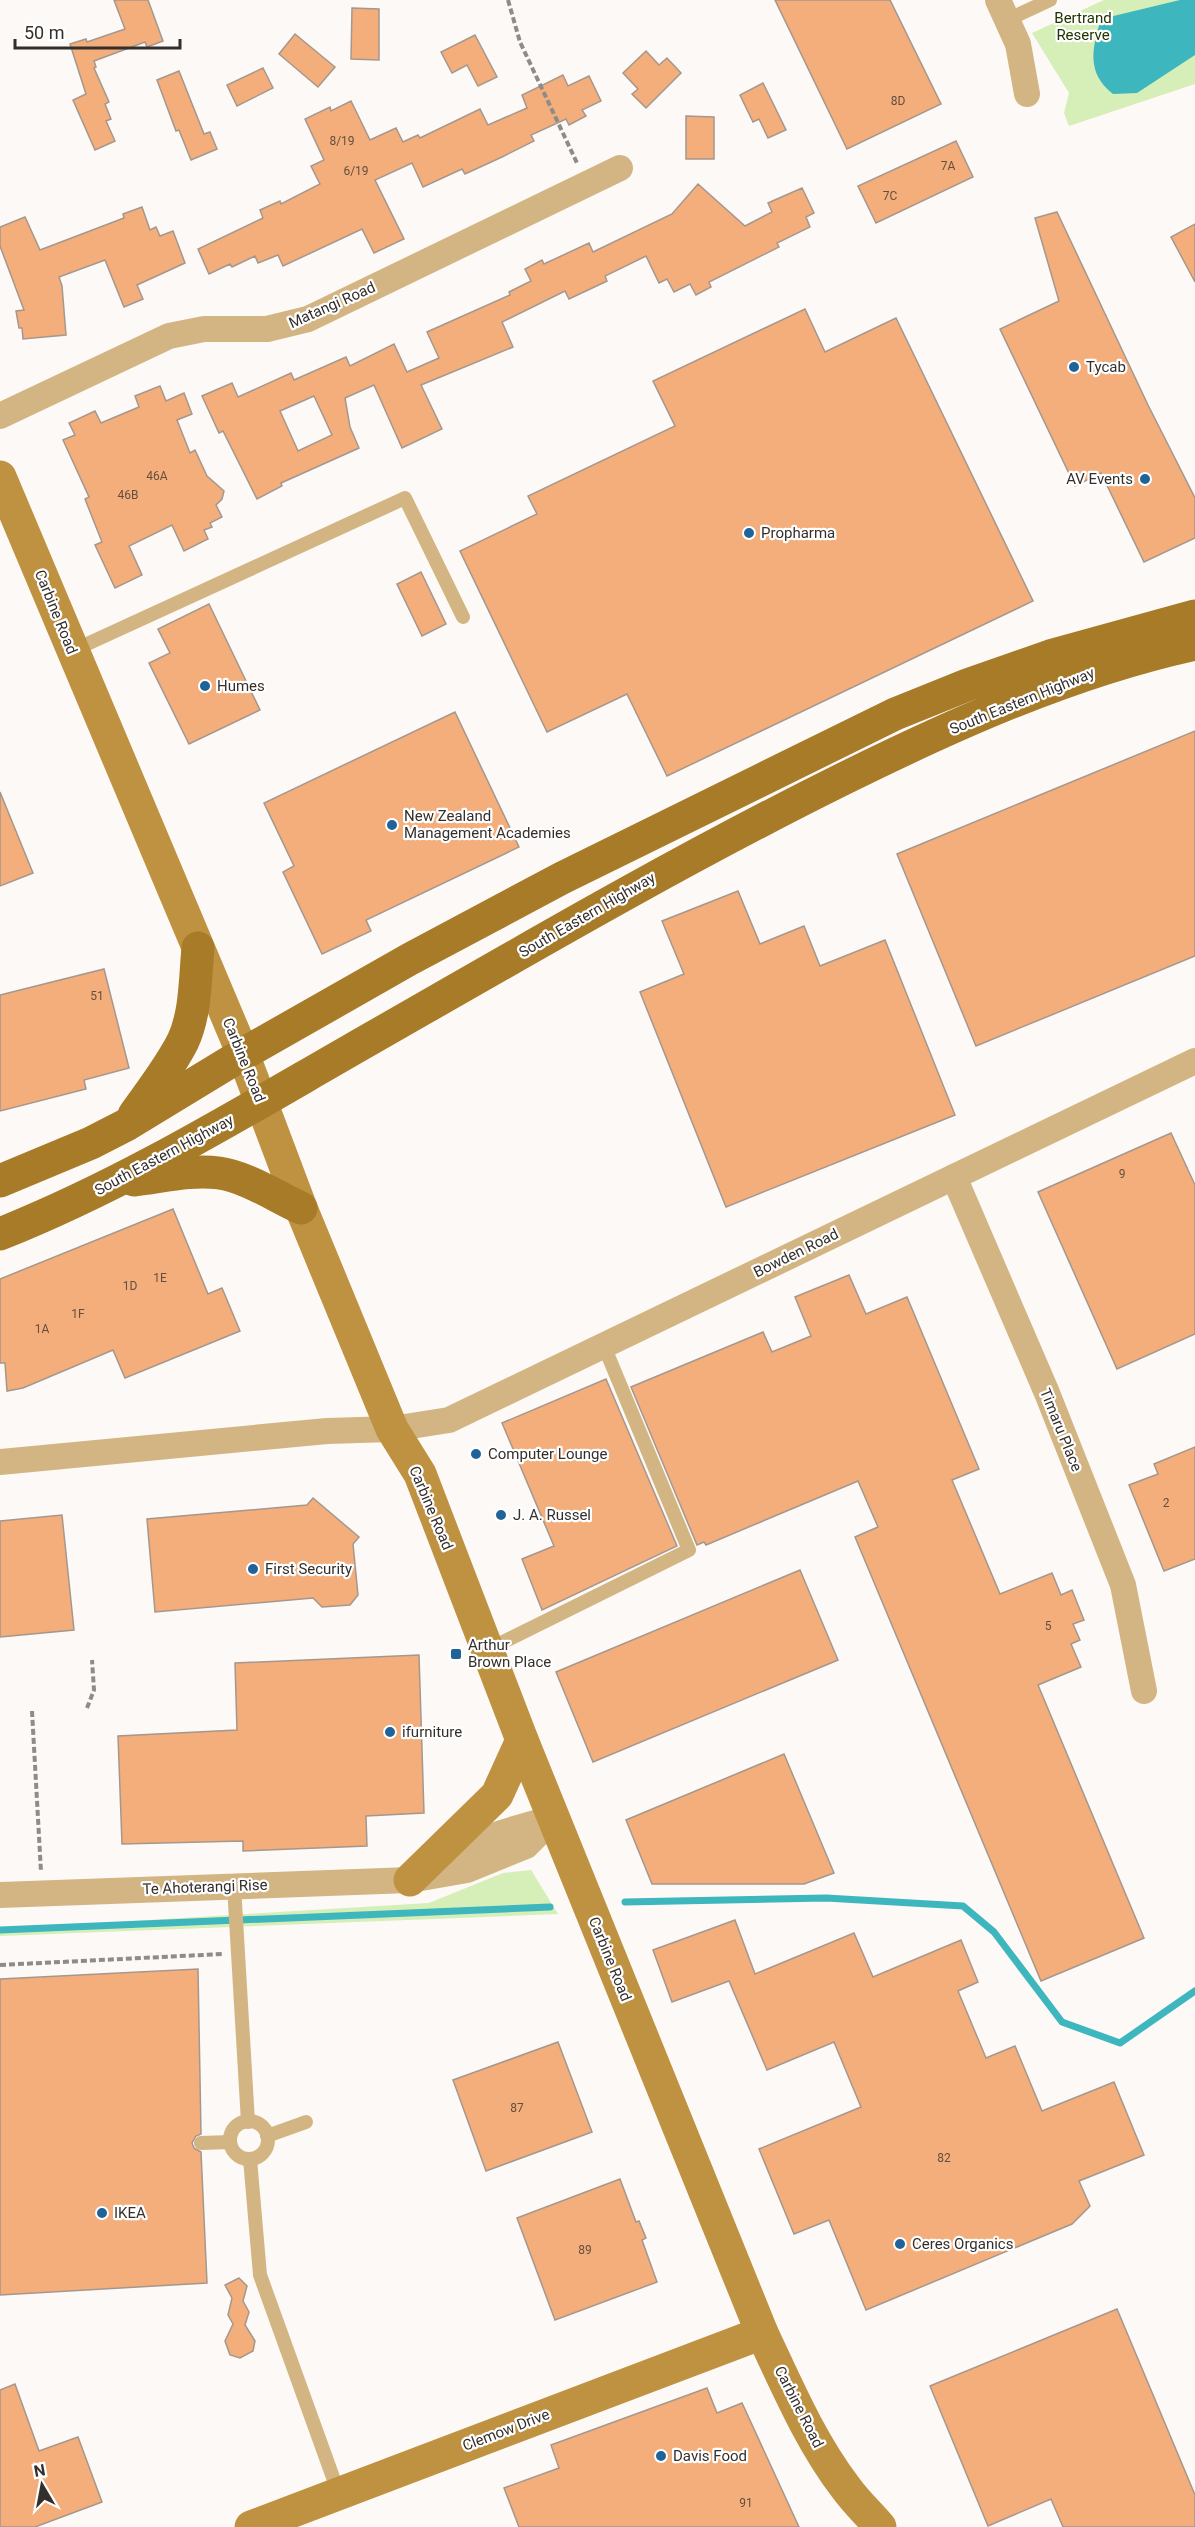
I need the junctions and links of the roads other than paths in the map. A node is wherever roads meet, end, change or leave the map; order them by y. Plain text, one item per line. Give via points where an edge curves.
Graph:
1 (1050, 0) edge
2 (1002, 10) edge
3 (1027, 94) dead end
4 (620, 168) dead end
5 (0, 416) edge
6 (0, 477) edge
7 (1195, 616) edge
8 (463, 617) dead end
9 (1195, 644) edge
10 (72, 651) junction
11 (198, 948) junction
12 (243, 1054) junction
13 (1195, 1061) edge
14 (261, 1102) junction
15 (128, 1124) junction
16 (954, 1177) junction
17 (0, 1181) edge
18 (116, 1182) junction
19 (301, 1208) junction
20 (0, 1234) edge
21 (604, 1346) junction
22 (392, 1429) junction
23 (0, 1462) edge
24 (487, 1650) junction
25 (1144, 1691) dead end
26 (522, 1740) junction
27 (554, 1818) junction
28 (410, 1880) junction
29 (234, 1886) junction
30 (0, 1894) edge
31 (248, 2122) junction
32 (306, 2122) dead end
33 (267, 2136) junction
34 (230, 2142) junction
35 (201, 2143) dead end
36 (250, 2159) junction
37 (762, 2333) junction
38 (339, 2494) junction
39 (251, 2527) edge
40 (880, 2527) edge

1 - 2 lane
2 - 3 street via 1022,60
4 - 5 street, Matangi Road via 308,319 267,329 204,329 169,336
6 - 10 main road, Carbine Road
7 - 12 main road, South Eastern Highway via 1050,656 895,714 593,862
8 - 10 lane via 405,498
9 - 14 main road, South Eastern Highway via 1070,680 880,761 725,837
10 - 11 main road, Carbine Road
11 - 12 main road, Carbine Road
11 - 15 main road via 184,1039
12 - 14 main road, Carbine Road
12 - 15 main road, South Eastern Highway
13 - 16 street, Bowden Road
14 - 18 main road, South Eastern Highway
14 - 19 main road, Carbine Road
15 - 17 main road, South Eastern Highway
16 - 21 street, Bowden Road
16 - 25 street, Timaru Place via 1123,1585
18 - 19 main road via 195,1172 218,1173 240,1179
18 - 20 main road, South Eastern Highway
19 - 22 main road, Carbine Road
21 - 22 street, Bowden Road via 450,1420
21 - 24 lane via 689,1550
22 - 23 street via 327,1431
22 - 24 main road, Carbine Road via 420,1474
24 - 26 main road, Carbine Road
26 - 27 main road, Carbine Road
26 - 28 main road via 497,1795
27 - 28 street, Te Ahoterangi Rise via 526,1846 468,1870
27 - 37 main road, Carbine Road
28 - 29 street, Te Ahoterangi Rise
29 - 30 street, Te Ahoterangi Rise
29 - 31 lane via 233,1949
31 - 33 lane via 260,2126
31 - 34 lane via 233,2130
32 - 33 lane
33 - 36 lane via 266,2149
34 - 35 lane
34 - 36 lane via 239,2157
36 - 38 lane via 260,2275
37 - 38 main road, Clemow Drive
37 - 40 main road, Carbine Road via 821,2450 846,2488
38 - 39 main road, Clemow Drive

